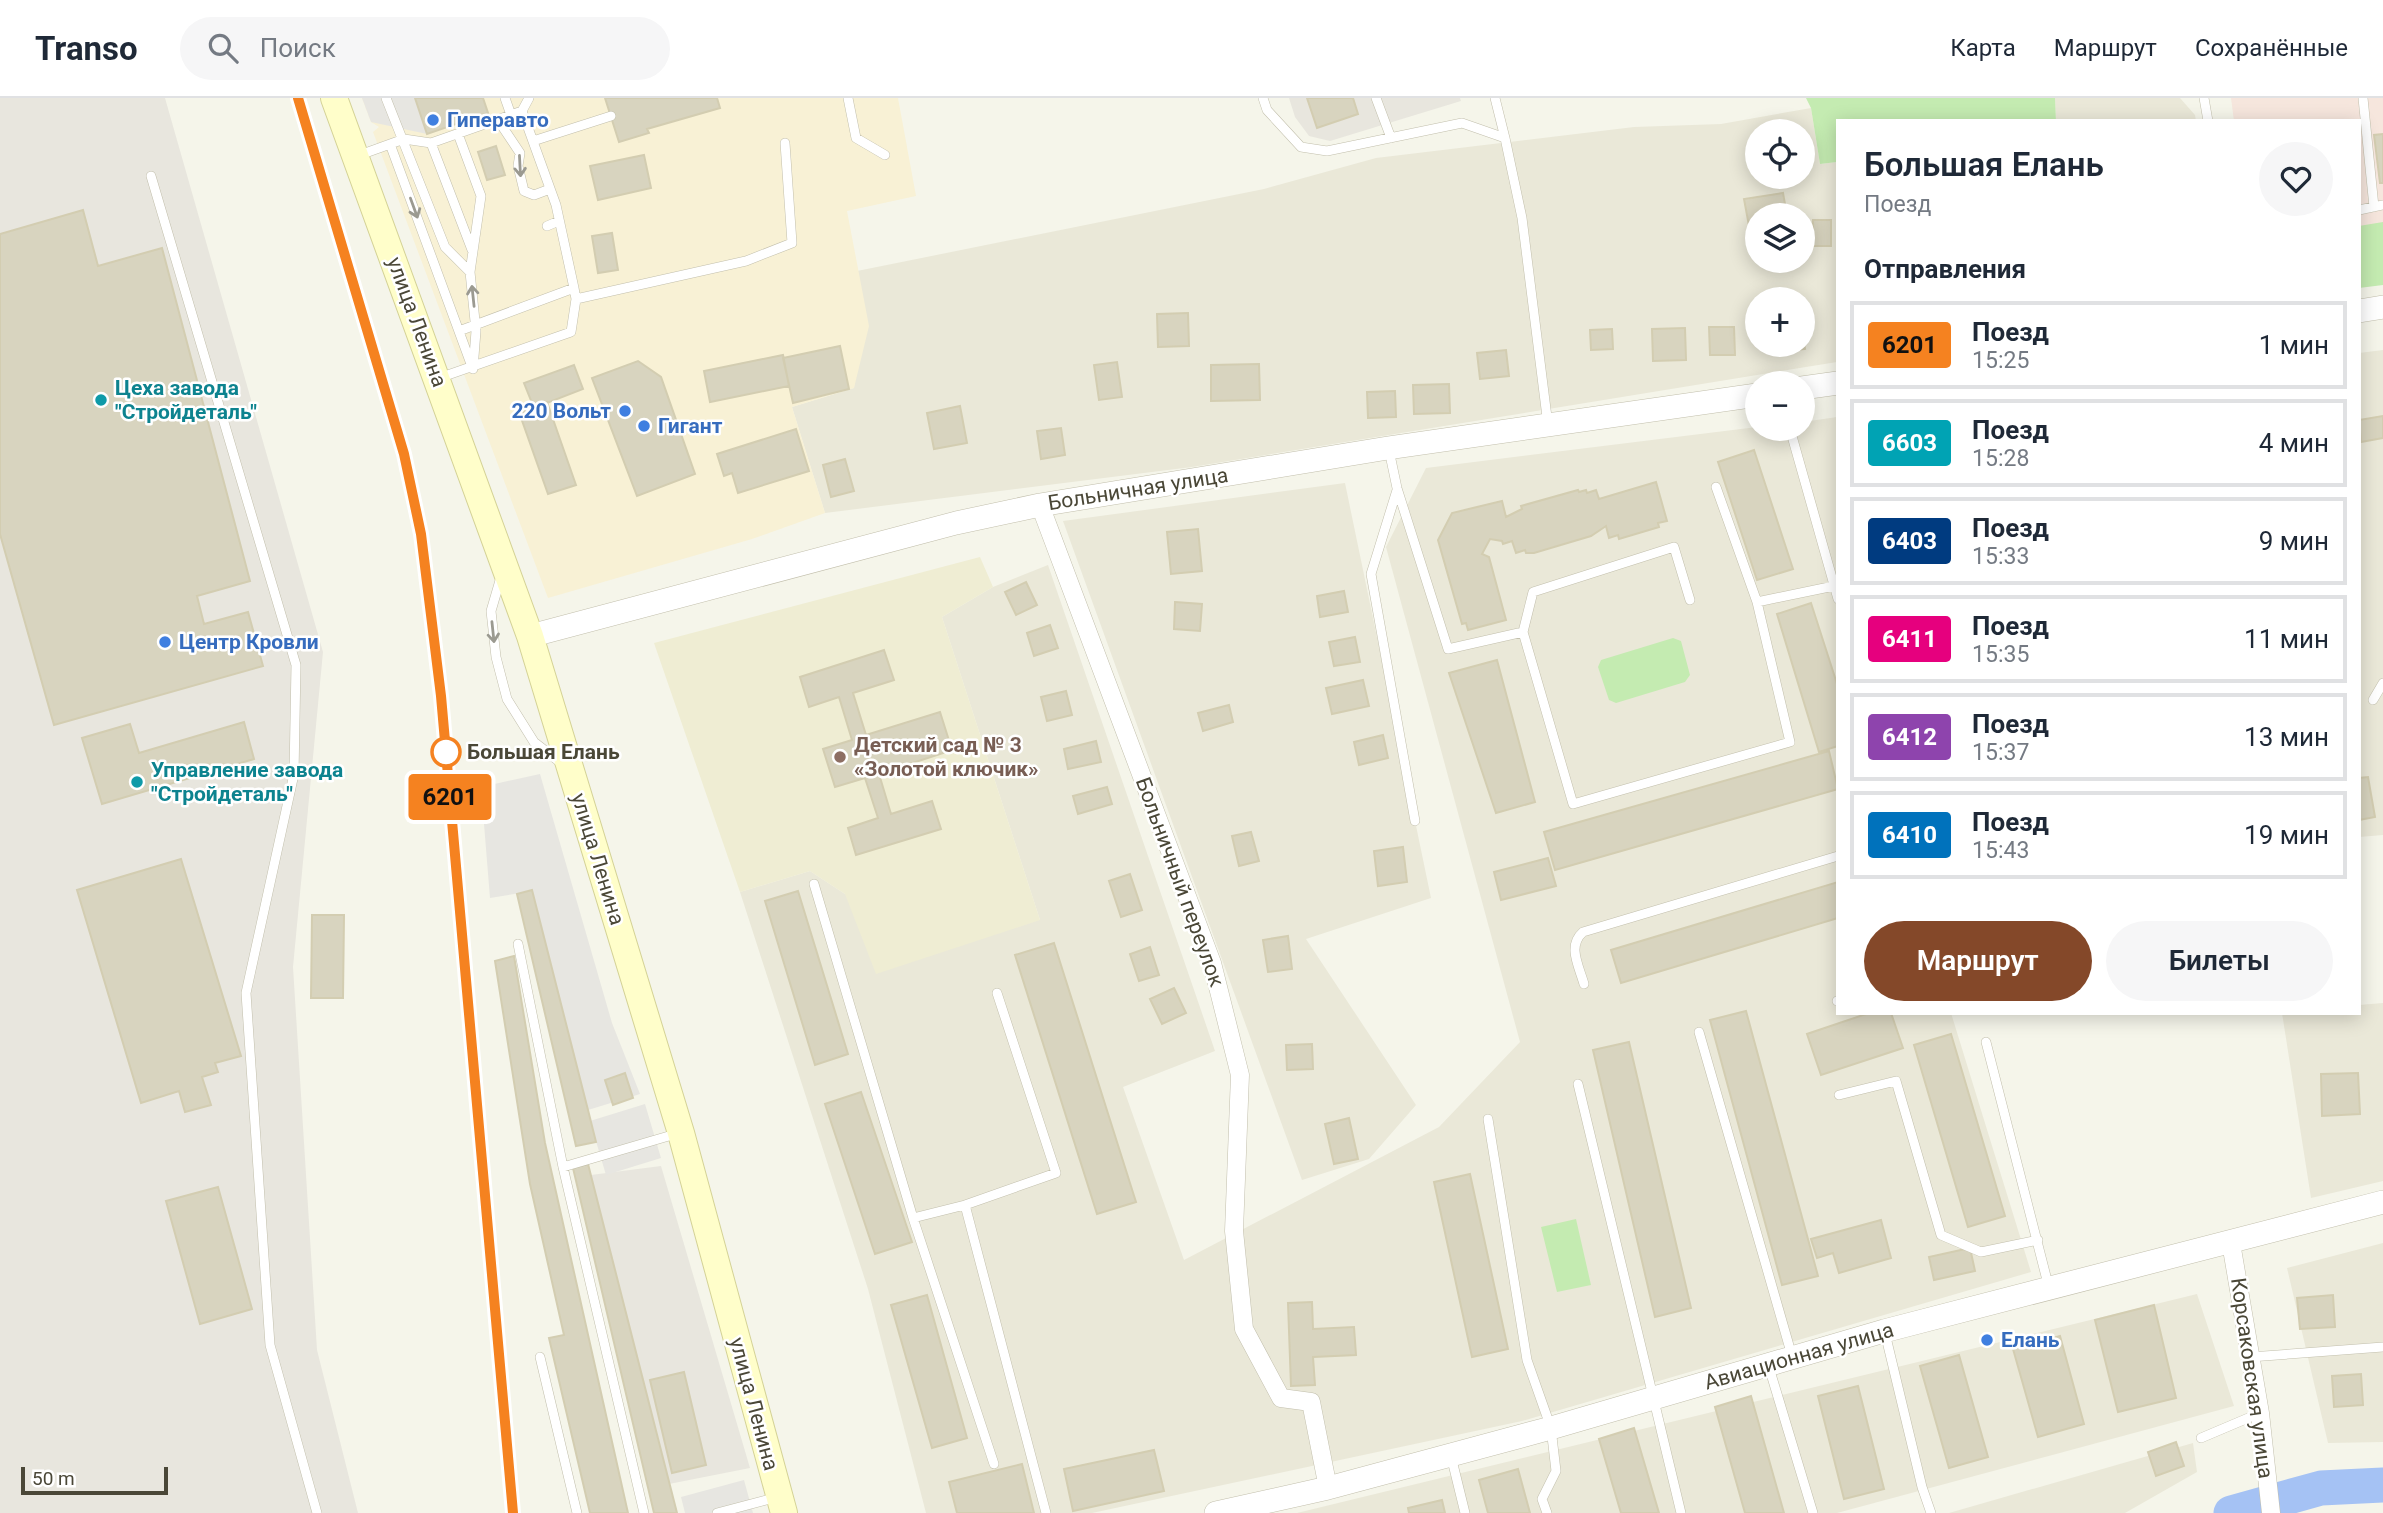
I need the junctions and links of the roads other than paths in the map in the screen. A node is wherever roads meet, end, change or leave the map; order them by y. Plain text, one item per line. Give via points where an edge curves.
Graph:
1 (334, 98) edge
2 (386, 98) edge
3 (505, 98) edge
4 (529, 98) edge
5 (848, 98) edge
6 (1263, 98) edge
7 (1376, 98) edge
8 (1495, 98) edge
9 (2204, 98) edge
10 (2363, 98) edge
11 (522, 111) junction
12 (511, 115) junction
13 (611, 116) dead end
14 (2208, 119) edge
15 (498, 120) junction
16 (458, 134) junction
17 (1391, 138) junction
18 (1505, 138) junction
19 (404, 139) junction
20 (533, 141) junction
21 (431, 143) junction
22 (785, 143) dead end
23 (390, 144) junction
24 (884, 155) dead end
25 (355, 157) junction
26 (151, 176) dead end
27 (550, 189) junction
28 (2378, 206) edge
29 (559, 221) junction
30 (547, 226) dead end
31 (472, 251) junction
32 (470, 272) junction
33 (574, 288) junction
34 (576, 299) junction
35 (2383, 307) edge
36 (2361, 311) edge
37 (476, 325) junction
38 (459, 331) junction
39 (473, 369) junction
40 (438, 379) junction
41 (1836, 383) edge
42 (1815, 386) edge
43 (1745, 397) edge
44 (1548, 427) junction
45 (1793, 441) edge
46 (1388, 449) junction
47 (1716, 486) dead end
48 (1397, 488) junction
49 (1040, 505) junction
50 (504, 565) junction
51 (1834, 586) junction
52 (1836, 592) edge
53 (1690, 600) dead end
54 (1757, 601) junction
55 (1523, 632) junction
56 (530, 636) junction
57 (2383, 683) edge
58 (2373, 700) dead end
59 (571, 771) junction
60 (1415, 821) dead end
61 (1836, 857) edge
62 (814, 884) dead end
63 (518, 944) dead end
64 (1584, 984) dead end
65 (997, 993) dead end
66 (1699, 1032) dead end
67 (1986, 1042) dead end
68 (1578, 1084) dead end
69 (1839, 1096) dead end
70 (1488, 1119) dead end
71 (681, 1133) junction
72 (563, 1167) junction
73 (2383, 1202) edge
74 (965, 1205) junction
75 (913, 1218) junction
76 (2038, 1240) junction
77 (2231, 1242) junction
78 (2050, 1290) junction
79 (1884, 1331) junction
80 (2383, 1347) edge
81 (540, 1357) dead end
82 (2250, 1357) junction
83 (1793, 1359) junction
84 (1768, 1364) junction
85 (1651, 1399) junction
86 (2260, 1413) junction
87 (1551, 1428) junction
88 (2201, 1438) dead end
89 (1451, 1454) junction
90 (994, 1464) dead end
91 (1328, 1488) junction
92 (782, 1505) edge
93 (1280, 1506) edge
94 (317, 1513) edge
95 (578, 1513) edge
96 (644, 1513) edge
97 (717, 1513) edge
98 (1046, 1513) edge
99 (1216, 1513) edge
100 (1465, 1513) edge
101 (1547, 1513) edge
102 (1681, 1513) edge
103 (1813, 1513) edge
104 (1931, 1513) edge
105 (2270, 1513) edge

1 - 25 main road, улица Ленина
2 - 19 lane
3 - 12 lane
4 - 11 lane
5 - 24 lane via 856,138
6 - 17 lane via 1267,110 1301,147 1327,151
7 - 17 lane
8 - 18 lane
9 - 14 lane
10 - 28 lane
11 - 12 lane
11 - 20 lane
12 - 15 lane
13 - 20 lane
15 - 16 lane
15 -> 27 lane via 520,153 524,191 534,195
16 - 21 lane
16 - 31 lane via 481,196
17 - 18 lane via 1462,123
18 - 44 lane via 1522,218
19 - 21 lane
19 - 23 lane
19 - 32 lane via 445,247
20 - 27 lane
21 - 31 lane
22 - 34 lane via 792,243 746,261
23 - 25 lane
23 -> 38 lane
25 - 40 main road, улица Ленина
26 - 94 lane via 296,665 295,774 246,993 270,1345
27 - 29 lane
29 - 30 lane
29 - 33 lane
31 - 32 lane
37 -> 32 lane
33 - 34 lane
33 - 37 lane
34 - 39 lane via 571,332
35 - 36 street
37 - 38 lane
37 - 39 lane
38 - 39 lane
39 - 40 lane
40 - 50 main road, улица Ленина
41 - 42 street
43 - 44 street, Больничная улица
44 - 46 street, Больничная улица
45 - 51 lane
46 - 48 lane
46 - 49 street, Больничная улица
47 - 54 lane
48 - 55 lane via 1448,649
48 - 60 lane via 1371,574
49 - 56 street, Больничная улица via 944,526
49 - 91 street, Больничный переулок via 1212,963 1240,1075 1234,1231 1244,1329 1281,1398 1311,1402
50 - 56 main road, улица Ленина
50 -> 59 lane via 491,611 507,699 534,742
51 - 52 lane
51 - 54 lane
53 - 55 lane via 1674,547 1533,592
54 - 55 lane via 1790,743 1573,804
56 - 59 main road, улица Ленина
57 - 58 lane
59 - 71 main road, улица Ленина
61 - 64 lane via 1583,932 1574,950
62 - 75 lane
63 - 72 lane
65 - 74 lane via 1056,1173
66 - 83 lane
67 - 76 lane
68 - 85 lane
69 - 76 lane via 1896,1081 1941,1235 1981,1252
70 - 87 lane via 1527,1360
71 - 72 lane
71 - 92 main road, улица Ленина
72 - 96 lane
73 - 77 street, Авиационная улица
74 - 75 lane
74 - 98 lane
75 - 90 lane
76 - 78 lane
77 - 78 street, Авиационная улица
77 - 82 street, Корсаковская улица
78 - 79 street, Авиационная улица
79 - 83 street, Авиационная улица
79 - 104 lane
80 - 82 lane
81 - 95 lane
82 - 86 street, Корсаковская улица
83 - 84 street, Авиационная улица
84 - 85 street, Авиационная улица
84 - 103 lane
85 - 87 street, Авиационная улица
85 - 102 lane
86 - 88 lane
86 - 105 street, Корсаковская улица
87 - 89 street, Авиационная улица
87 - 101 lane via 1556,1471 1542,1499
89 - 91 street, Авиационная улица
89 - 100 lane
91 - 93 street, Авиационная улица
92 - 97 lane
93 - 99 street, Авиационная улица

